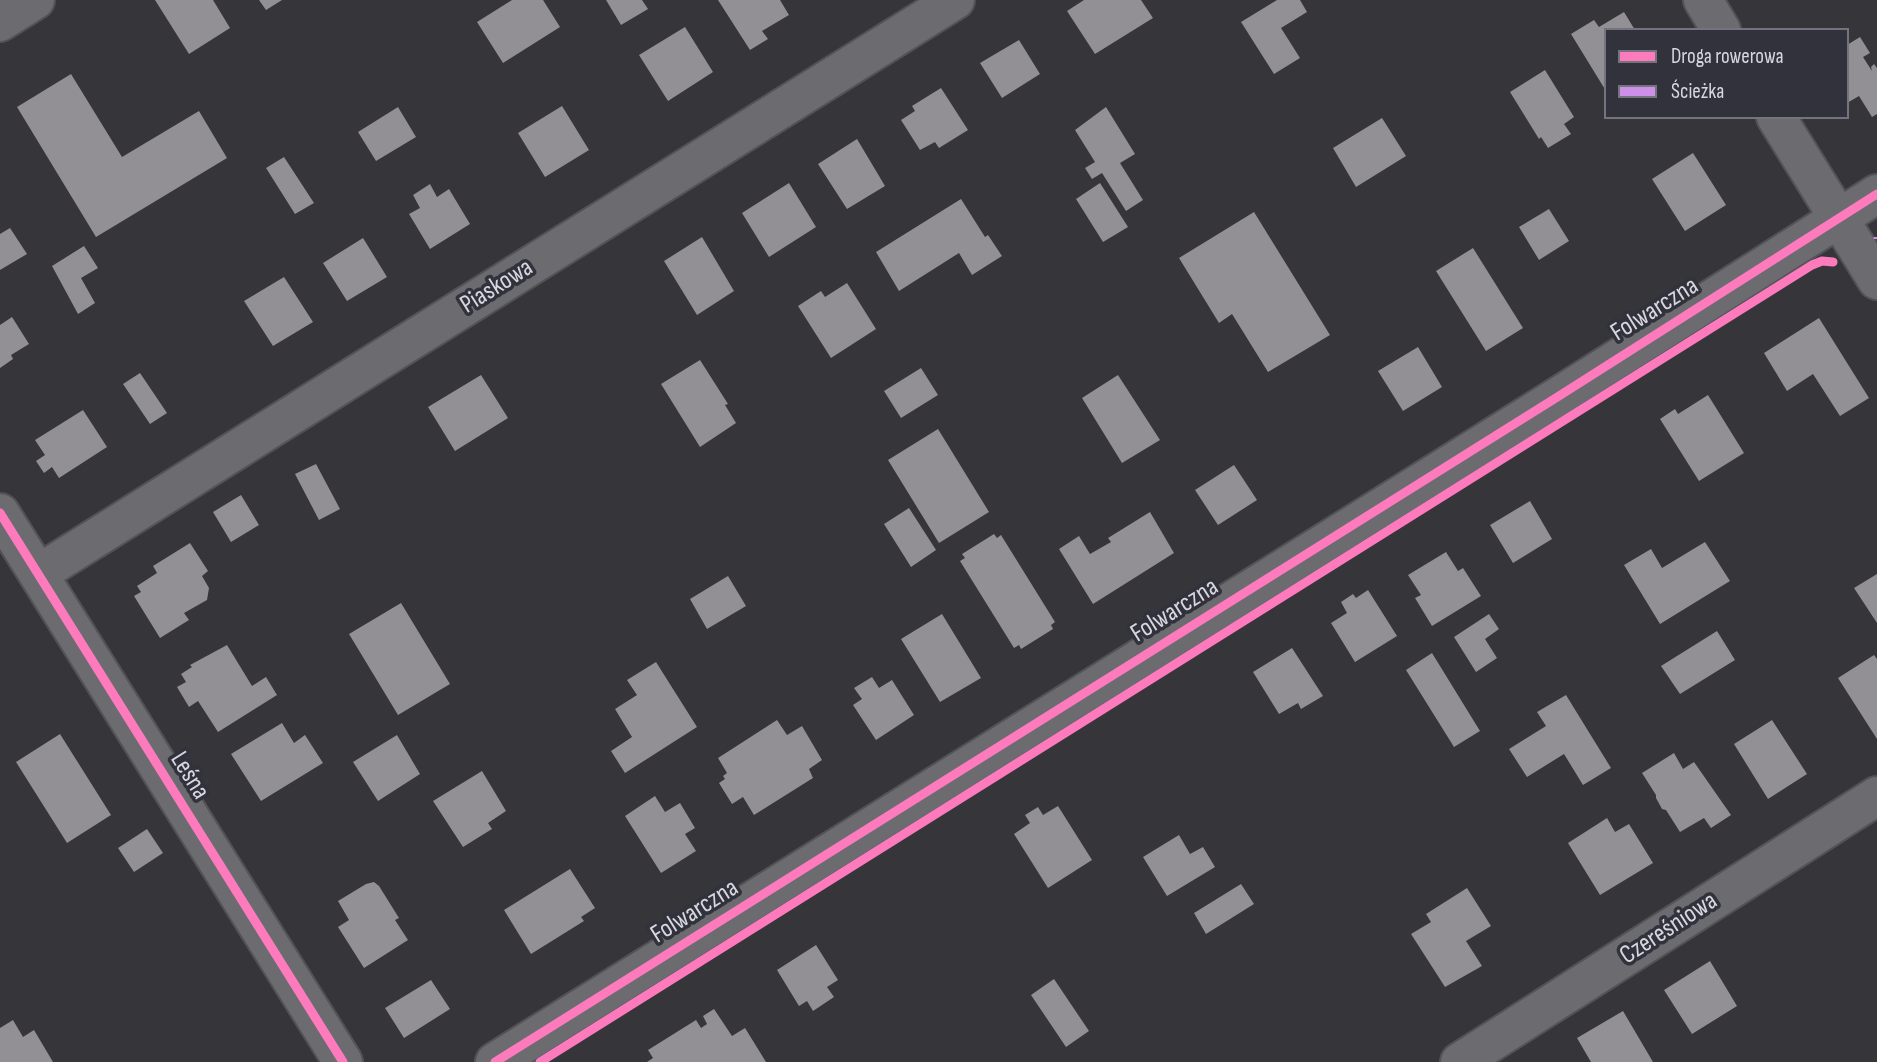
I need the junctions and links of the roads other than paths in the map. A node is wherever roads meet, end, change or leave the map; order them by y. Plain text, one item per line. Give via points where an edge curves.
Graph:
1 (34, 0) edge
2 (955, 0) edge
3 (1703, 0) edge
4 (0, 22) edge
5 (1720, 28) edge
6 (1777, 119) edge
7 (1877, 194) edge
8 (1839, 218) junction
9 (1877, 280) edge
10 (0, 513) edge
11 (38, 574) junction
12 (1877, 796) edge
13 (343, 1062) edge
14 (495, 1062) edge
15 (1460, 1062) edge

1 - 4 street
2 - 11 street, Piaskowa
3 - 5 street
6 - 8 street
7 - 8 street, Folwarczna
8 - 9 street
8 - 14 street, Folwarczna
10 - 11 street, Leśna
11 - 13 street, Leśna
12 - 15 street, Czereśniowa

